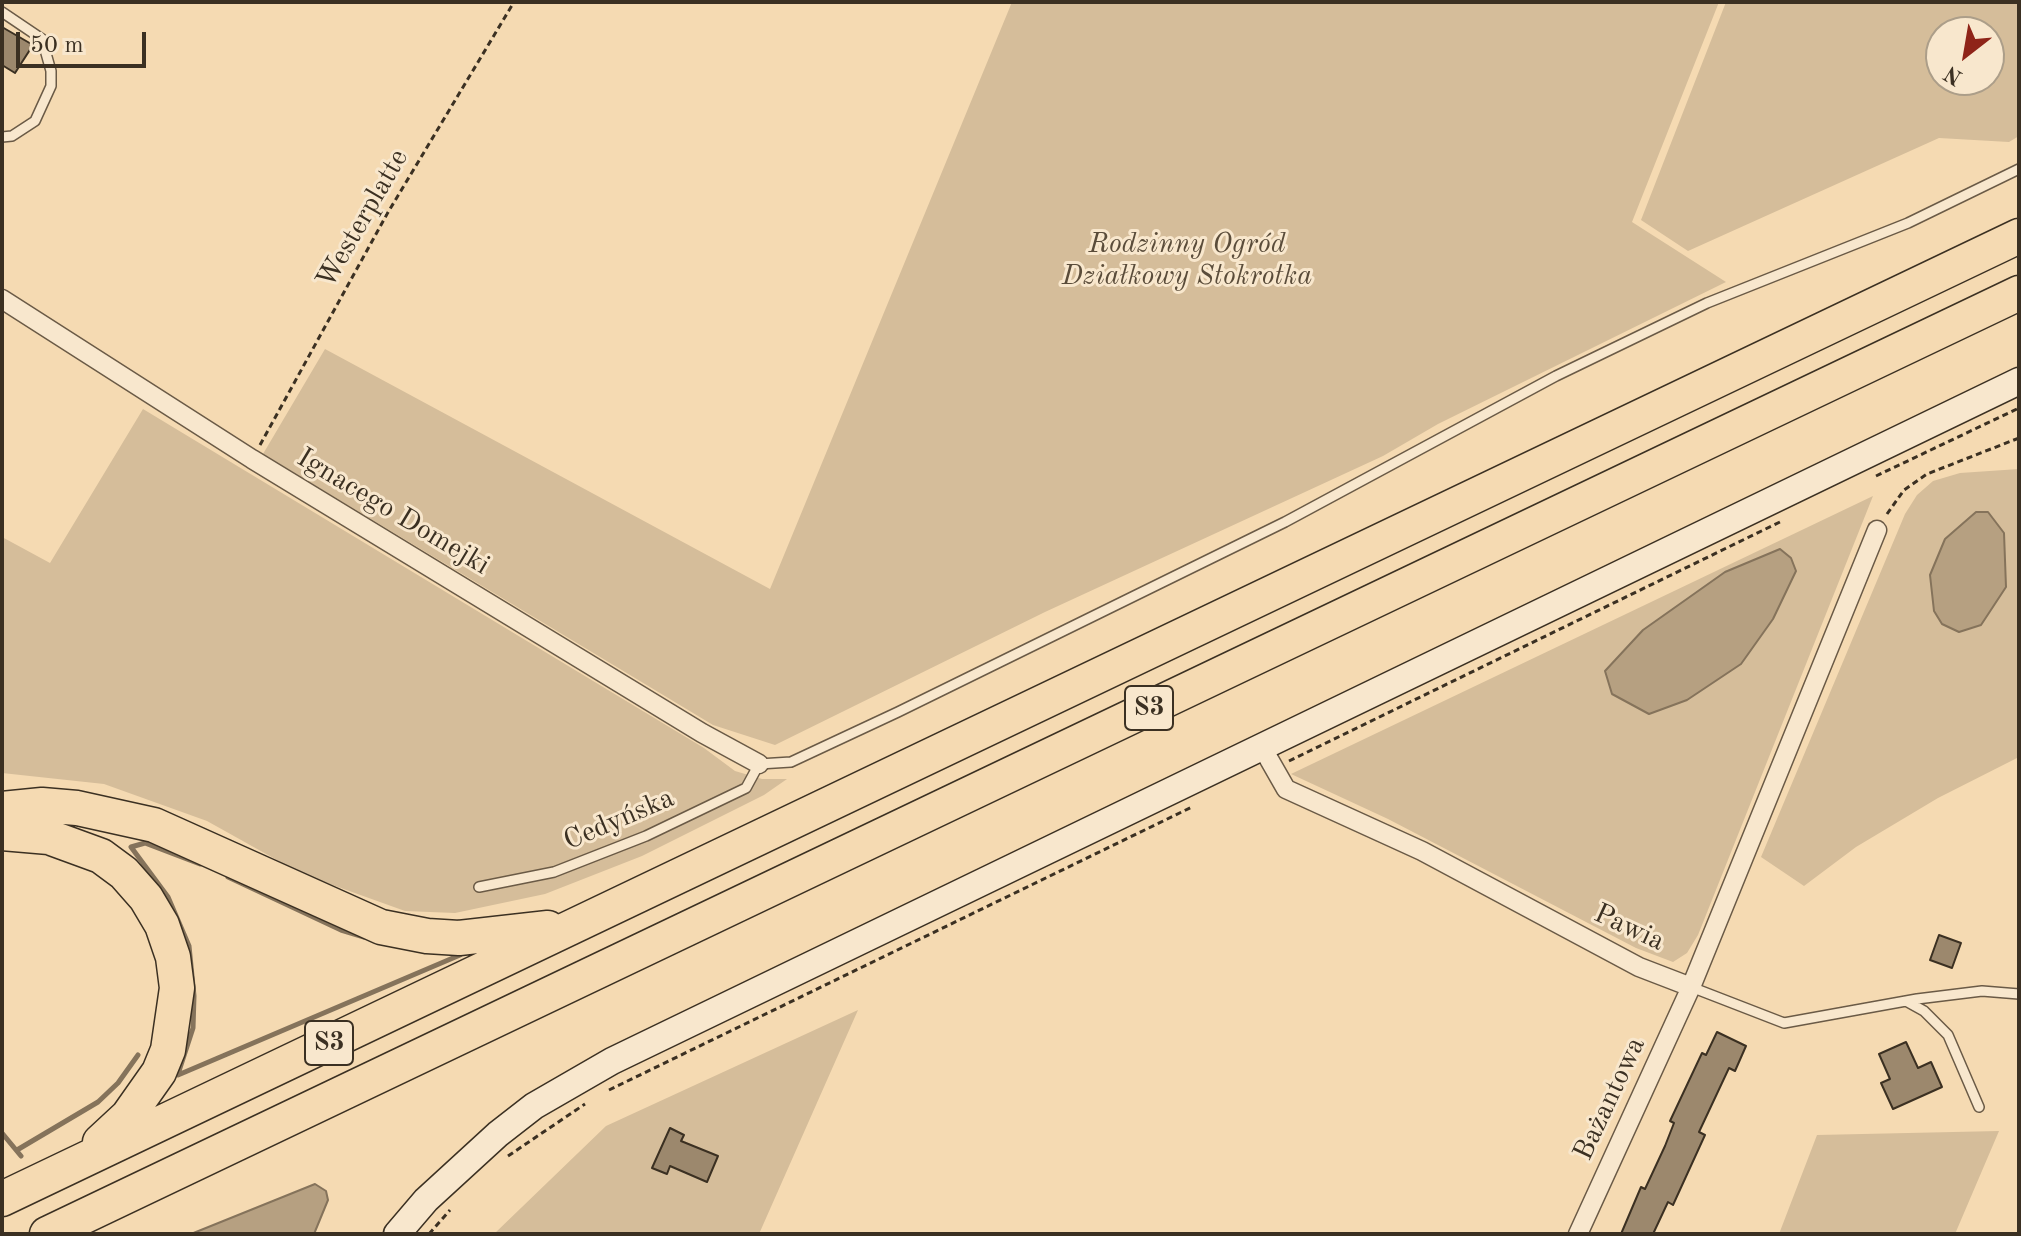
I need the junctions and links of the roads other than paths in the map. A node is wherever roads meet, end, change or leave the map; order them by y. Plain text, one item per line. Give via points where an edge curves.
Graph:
1 (2, 12) edge
2 (2, 137) edge
3 (2019, 169) edge
4 (2019, 236) edge
5 (2019, 293) edge
6 (2, 299) edge
7 (2019, 381) edge
8 (1877, 530) road end
9 (1267, 758) junction
10 (759, 764) junction
11 (2, 809) edge
12 (2, 833) edge
13 (479, 887) dead end
14 (580, 923) junction
15 (1691, 987) junction
16 (2019, 994) edge
17 (1906, 1001) junction
18 (1979, 1107) dead end
19 (78, 1162) junction
20 (2, 1199) edge
21 (47, 1234) edge
22 (397, 1234) edge
23 (1578, 1234) edge

1 - 2 lane via 42,39 51,86 35,121
3 - 10 lane via 1908,223 1693,309 1556,376 1285,522 898,712 791,762
4 - 14 highway, S3
5 - 21 highway, S3
6 - 10 street, Ignacego Domejki via 252,459
7 - 9 main road
8 - 15 street, Bażantowa
9 - 15 street, Pawia via 1286,789 1422,851 1639,967
9 - 22 main road via 933,903 569,1084 466,1161
10 - 13 lane, Cedyńska via 746,788 646,836 554,872
11 - 14 highway via 77,808 154,825 381,927 459,938
12 - 19 highway via 49,837 101,856 146,898 173,957 175,1020 159,1072 128,1116
14 - 19 highway, S3
15 - 17 lane, Pawia via 1784,1023
15 - 23 street, Bażantowa
16 - 17 lane, Pawia via 1982,991
17 - 18 lane via 1948,1035
19 - 20 highway, S3

